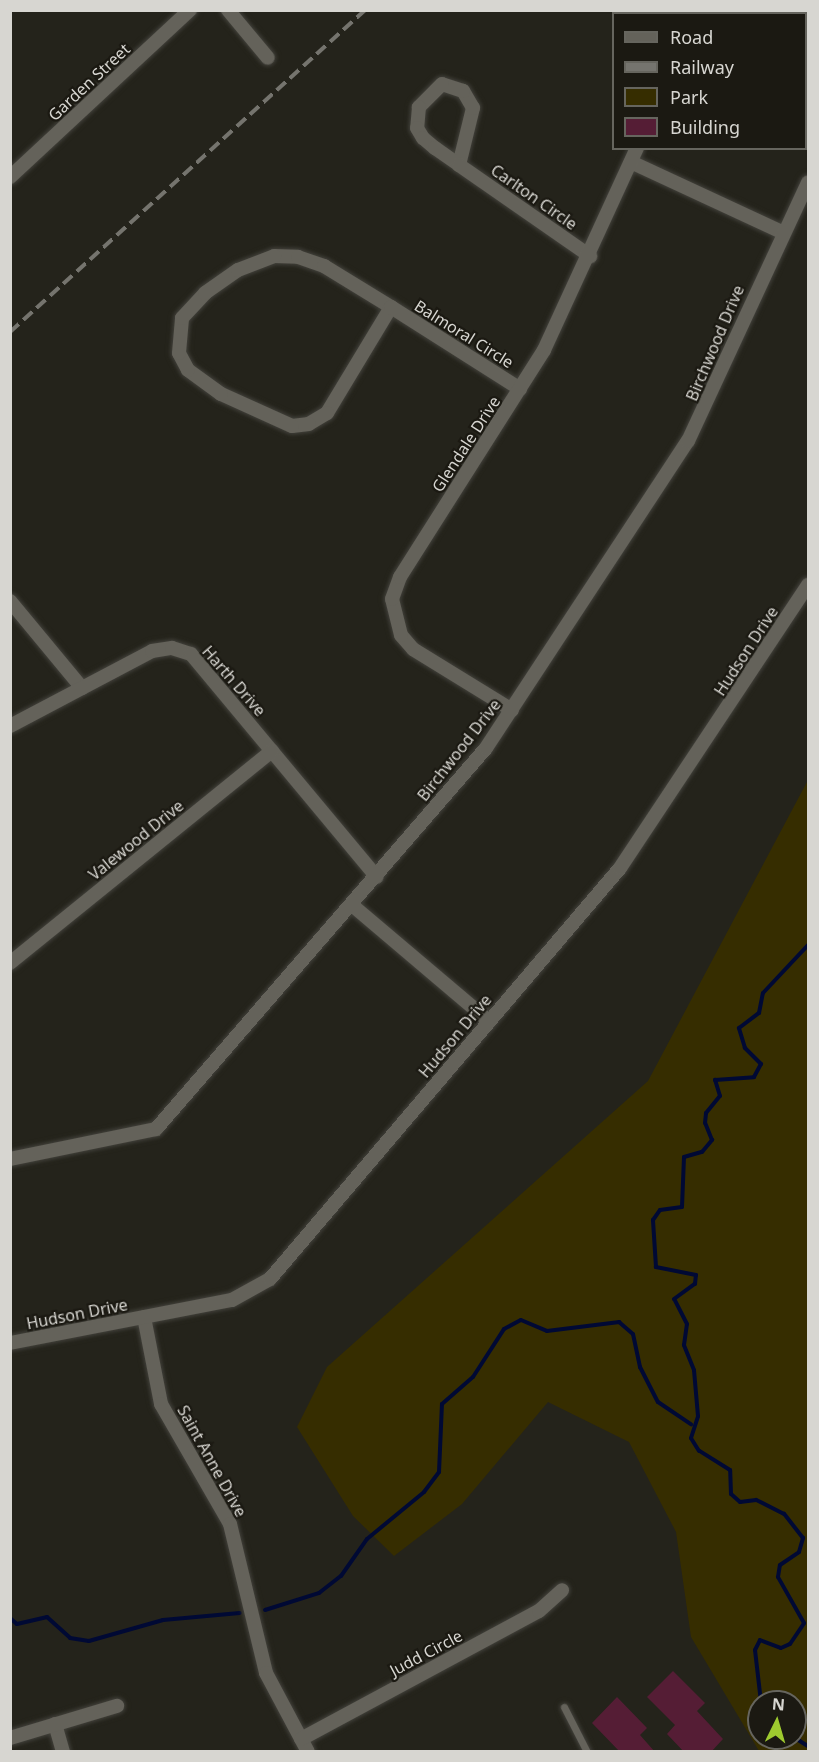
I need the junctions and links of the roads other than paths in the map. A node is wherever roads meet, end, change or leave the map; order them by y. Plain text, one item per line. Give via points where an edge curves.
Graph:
1 (190, 10) edge
2 (228, 10) edge
3 (268, 58) dead end
4 (637, 150) edge
5 (631, 162) junction
6 (459, 165) junction
7 (10, 177) edge
8 (808, 182) edge
9 (782, 232) junction
10 (590, 256) junction
11 (391, 307) junction
12 (520, 389) junction
13 (808, 585) edge
14 (10, 601) edge
15 (82, 688) junction
16 (512, 710) junction
17 (10, 726) edge
18 (268, 746) junction
19 (377, 877) junction
20 (352, 905) junction
21 (10, 963) edge
22 (489, 1021) junction
23 (10, 1159) edge
24 (144, 1317) junction
25 (10, 1343) edge
26 (562, 1590) dead end
27 (117, 1706) dead end
28 (564, 1707) dead end
29 (56, 1724) junction
30 (10, 1738) edge
31 (305, 1745) edge
32 (63, 1752) edge
33 (587, 1752) edge

1 - 7 street, Garden Street
2 - 3 street
4 - 5 street, Glendale Drive
5 - 9 street
5 - 10 street, Glendale Drive
6 - 6 street, Carlton Circle via 417,128 419,107 441,84 463,91 473,108
6 - 10 street, Carlton Circle
8 - 9 street, Birchwood Drive
9 - 16 street, Birchwood Drive via 688,441
10 - 12 street, Glendale Drive
11 - 11 street, Balmoral Circle via 324,266 298,257 274,256 238,270 205,293 183,318 179,352 188,370 221,394 292,426 309,424 327,412
11 - 12 street, Balmoral Circle
12 - 16 street, Glendale Drive via 400,577 392,599 393,617 413,649
13 - 22 street, Hudson Drive via 620,868
14 - 15 street
15 - 17 street, Harth Drive
15 - 18 street, Harth Drive via 152,651 172,648 198,660
16 - 19 street, Birchwood Drive
18 - 19 street, Harth Drive
18 - 21 street, Valewood Drive
19 - 20 street, Birchwood Drive
20 - 22 street
20 - 23 street, Birchwood Drive via 156,1129
22 - 24 street, Hudson Drive via 270,1279 232,1300
24 - 25 street, Hudson Drive
24 - 31 street, Saint Anne Drive via 161,1404 230,1524 266,1673
26 - 31 street, Judd Circle via 539,1611
27 - 29 street
28 - 33 lane
29 - 30 street
29 - 32 street

